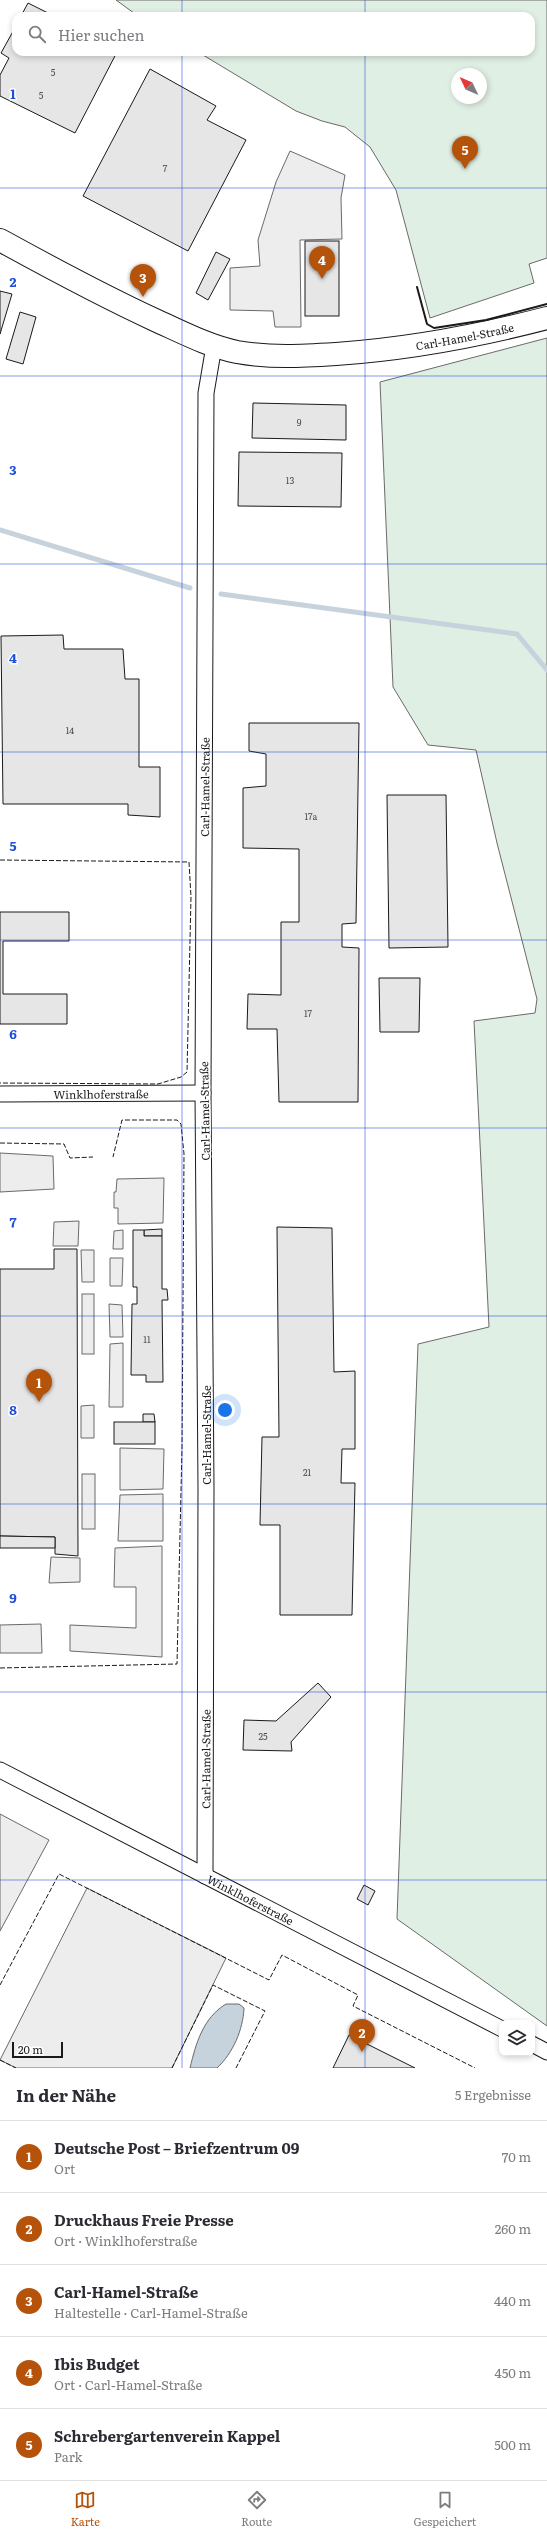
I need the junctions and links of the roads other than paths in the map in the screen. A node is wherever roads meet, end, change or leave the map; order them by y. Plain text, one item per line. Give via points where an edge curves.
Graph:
1 (0, 240) edge
2 (547, 318) edge
3 (214, 346) junction
4 (203, 1093) junction
5 (0, 1094) edge
6 (0, 1770) edge
7 (206, 1876) junction
8 (499, 2027) edge
9 (535, 2046) edge
10 (547, 2052) edge

1 - 3 main road, Carl-Hamel-Straße via 135,311
2 - 3 main road, Carl-Hamel-Straße via 478,335 378,351 289,357 251,354
3 - 4 street, Carl-Hamel-Straße via 206,393
4 - 5 street, Winklhoferstraße
4 - 7 street, Carl-Hamel-Straße
6 - 7 street, Winklhoferstraße
7 - 8 street, Winklhoferstraße
9 - 10 street

